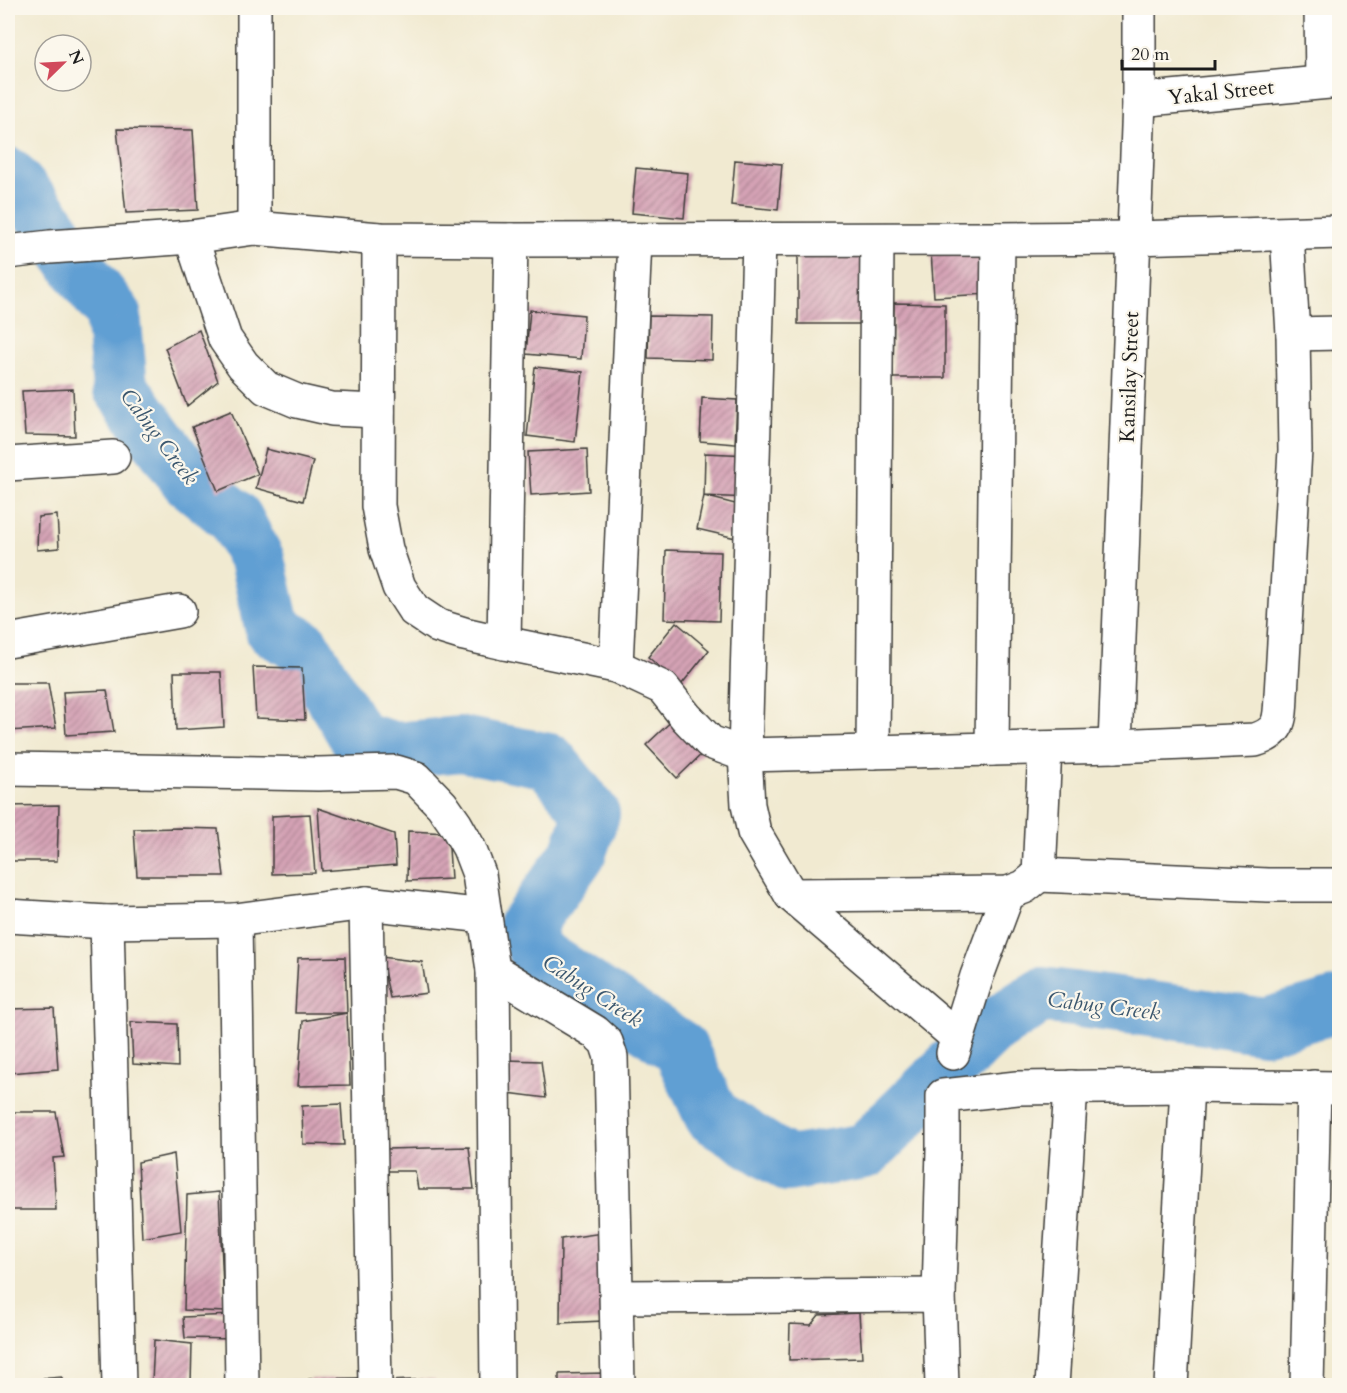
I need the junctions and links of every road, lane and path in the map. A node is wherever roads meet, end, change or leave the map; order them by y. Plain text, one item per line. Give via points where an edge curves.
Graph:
1 (255, 8) edge
2 (1139, 8) edge
3 (1321, 8) edge
4 (1331, 81) edge
5 (1139, 100) junction
6 (254, 228) junction
7 (1340, 232) edge
8 (1287, 234) junction
9 (191, 237) junction
10 (1134, 238) junction
11 (379, 239) junction
12 (998, 239) junction
13 (511, 240) junction
14 (635, 240) junction
15 (759, 240) junction
16 (878, 240) junction
17 (8, 252) edge
18 (1340, 333) edge
19 (1293, 334) junction
20 (378, 411) junction
21 (113, 457) dead end
22 (8, 464) edge
23 (179, 611) dead end
24 (8, 641) edge
25 (504, 643) junction
26 (616, 666) junction
27 (1115, 746) junction
28 (1045, 748) junction
29 (992, 749) junction
30 (873, 752) junction
31 (745, 755) junction
32 (8, 769) edge
33 (1039, 875) junction
34 (1340, 885) edge
35 (1008, 893) junction
36 (791, 895) junction
37 (366, 903) junction
38 (8, 916) edge
39 (485, 916) junction
40 (235, 920) junction
41 (107, 922) junction
42 (493, 970) junction
43 (1187, 1086) junction
44 (1071, 1087) junction
45 (1327, 1087) edge
46 (939, 1295) junction
47 (617, 1297) junction
48 (119, 1386) edge
49 (242, 1386) edge
50 (375, 1386) edge
51 (497, 1386) edge
52 (618, 1386) edge
53 (942, 1386) edge
54 (1052, 1386) edge
55 (1171, 1386) edge
56 (1307, 1386) edge

1 - 6 street
2 - 5 street, Kansilay Street
3 - 4 street
4 - 5 street, Yakal Street
5 - 10 street, Kansilay Street
6 - 9 street
6 - 11 street
7 - 8 street
8 - 10 street
8 - 19 street
9 - 17 street
9 - 20 street via 225,339 266,388 332,409
10 - 12 street
10 - 27 street, Kansilay Street
11 - 13 street
11 - 20 street
12 - 16 street
12 - 29 street
13 - 14 street
13 - 25 street
14 - 15 street
14 - 26 street
15 - 16 street
15 - 31 street
16 - 30 street
18 - 19 street
19 - 27 street via 1295,450 1277,727 1255,740
20 - 25 street via 378,506 386,549 399,587 414,610 438,626
21 - 22 street
23 - 24 street
25 - 26 street
26 - 31 street via 663,688 710,741
27 - 28 street
28 - 29 street
28 - 33 street
29 - 30 street
30 - 31 street
31 - 36 street via 754,832
32 - 39 street via 396,772 416,778 442,805 469,848 479,874
33 - 34 street
33 - 35 street
35 - 36 street
35 - 36 street via 955,1045
37 - 39 street
37 - 40 street
37 - 50 street
38 - 41 street
39 - 42 street
40 - 41 street
40 - 49 street
41 - 48 street
42 - 47 street via 606,1042 611,1057
42 - 51 street
43 - 44 street
43 - 45 street
43 - 55 street
44 - 46 street via 943,1096
44 - 54 street
45 - 56 street
46 - 47 street
46 - 53 street
47 - 52 street

